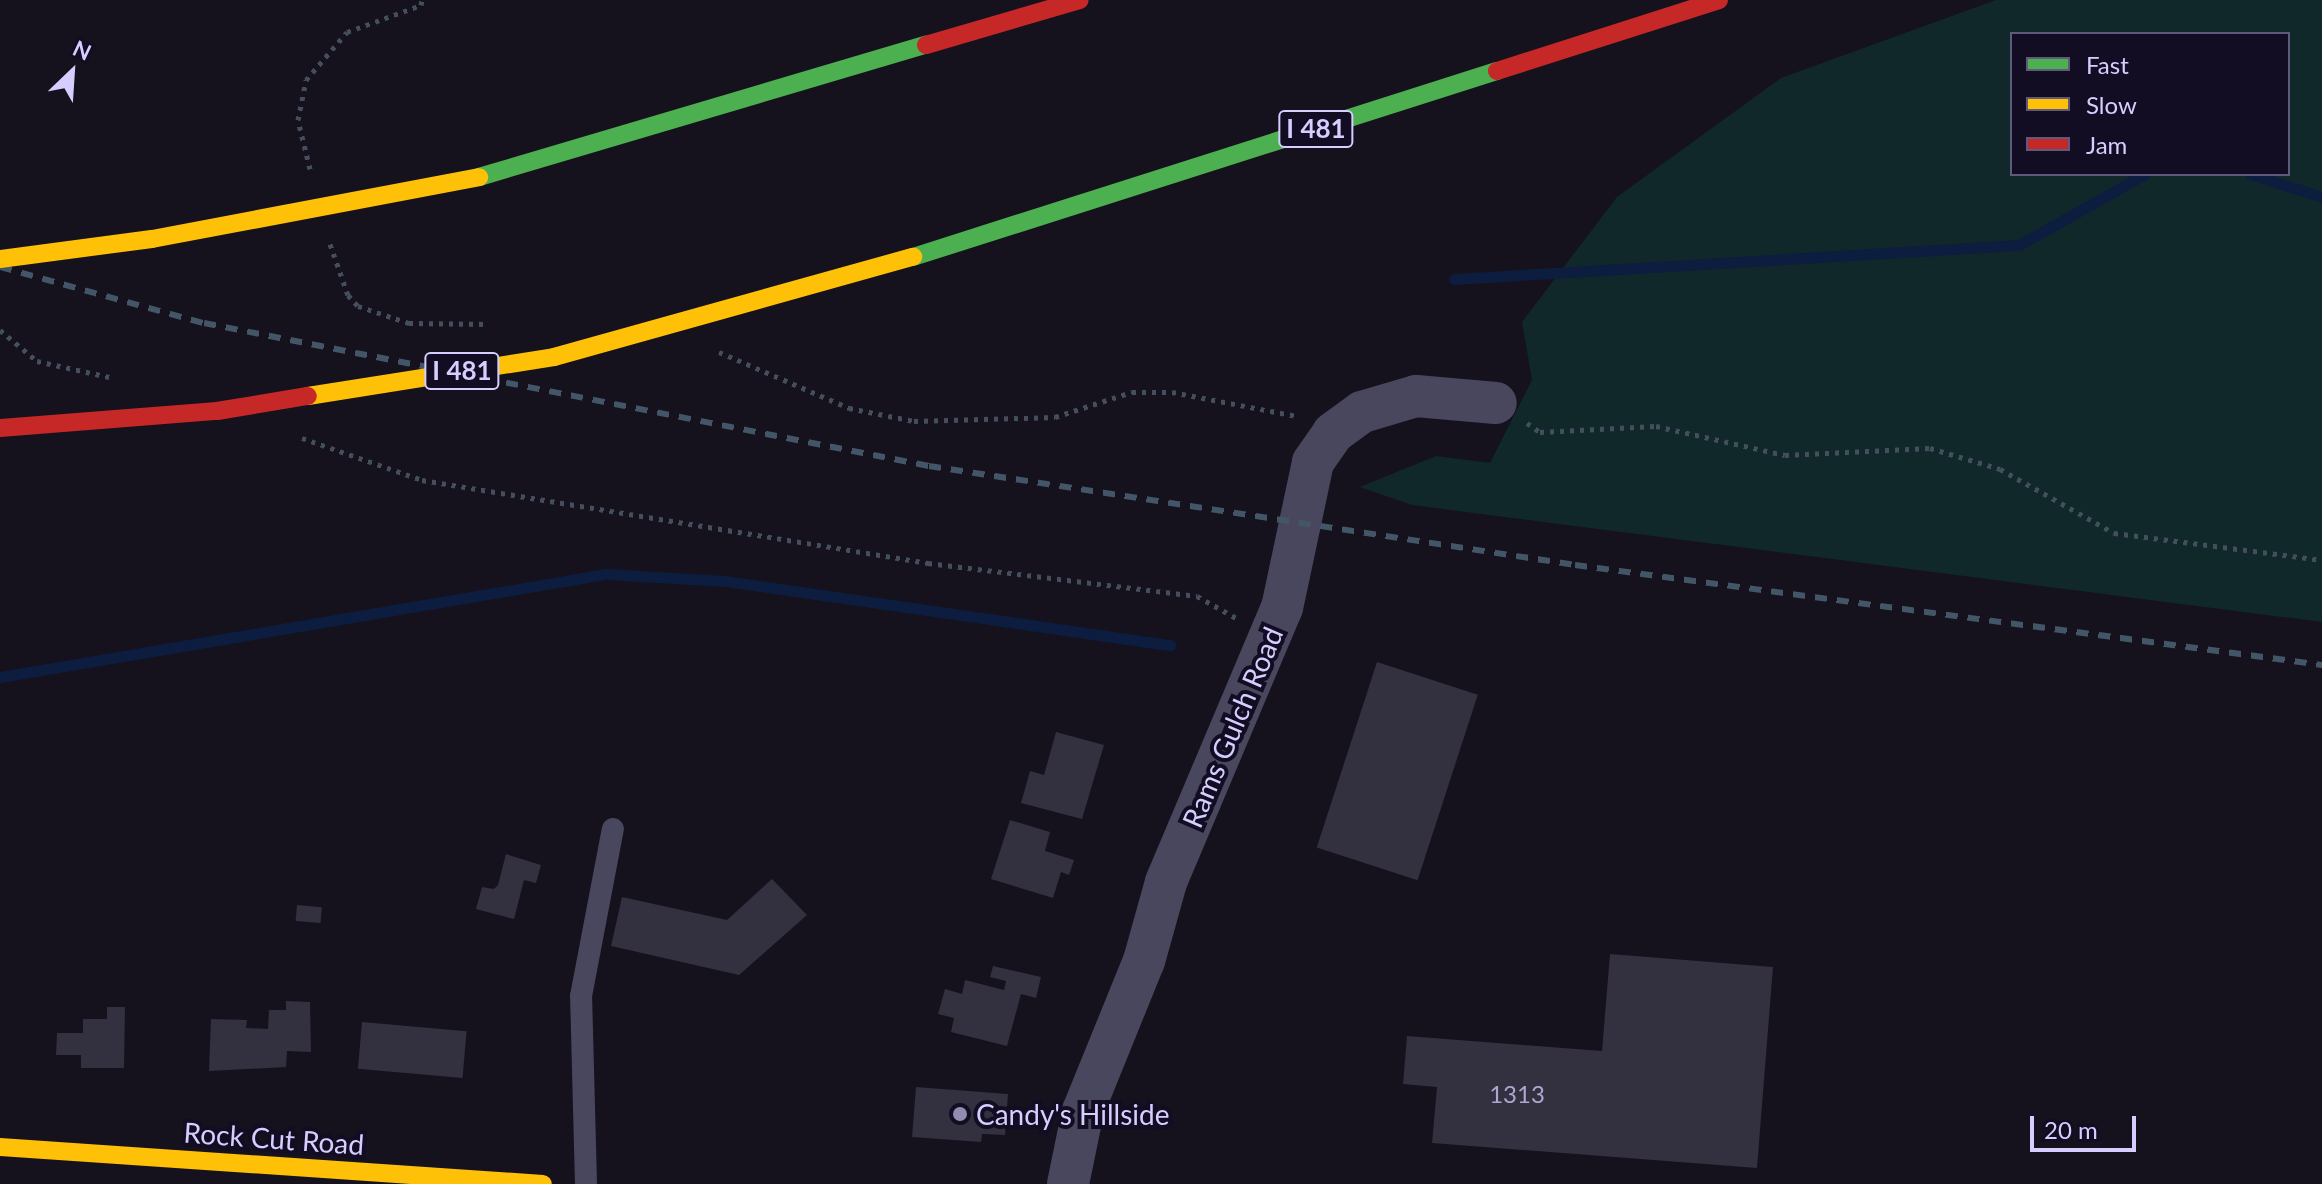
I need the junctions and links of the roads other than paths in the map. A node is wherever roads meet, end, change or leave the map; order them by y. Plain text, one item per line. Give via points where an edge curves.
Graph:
1 (1080, 0) edge
2 (1719, 0) edge
3 (0, 259) edge
4 (1496, 403) road end
5 (0, 428) edge
6 (613, 829) dead end
7 (0, 1147) edge
8 (543, 1184) edge
9 (586, 1184) edge
10 (1068, 1184) edge

1 - 3 main road, bridge via 479,177 152,239
2 - 5 main road, I 481, bridge via 913,257 554,357 217,411
4 - 10 street, Rams Gulch Road via 1416,396 1362,412 1333,433 1313,462 1282,608 1166,882 1144,961 1083,1111
6 - 9 lane via 581,996
7 - 8 main road, Rock Cut Road

